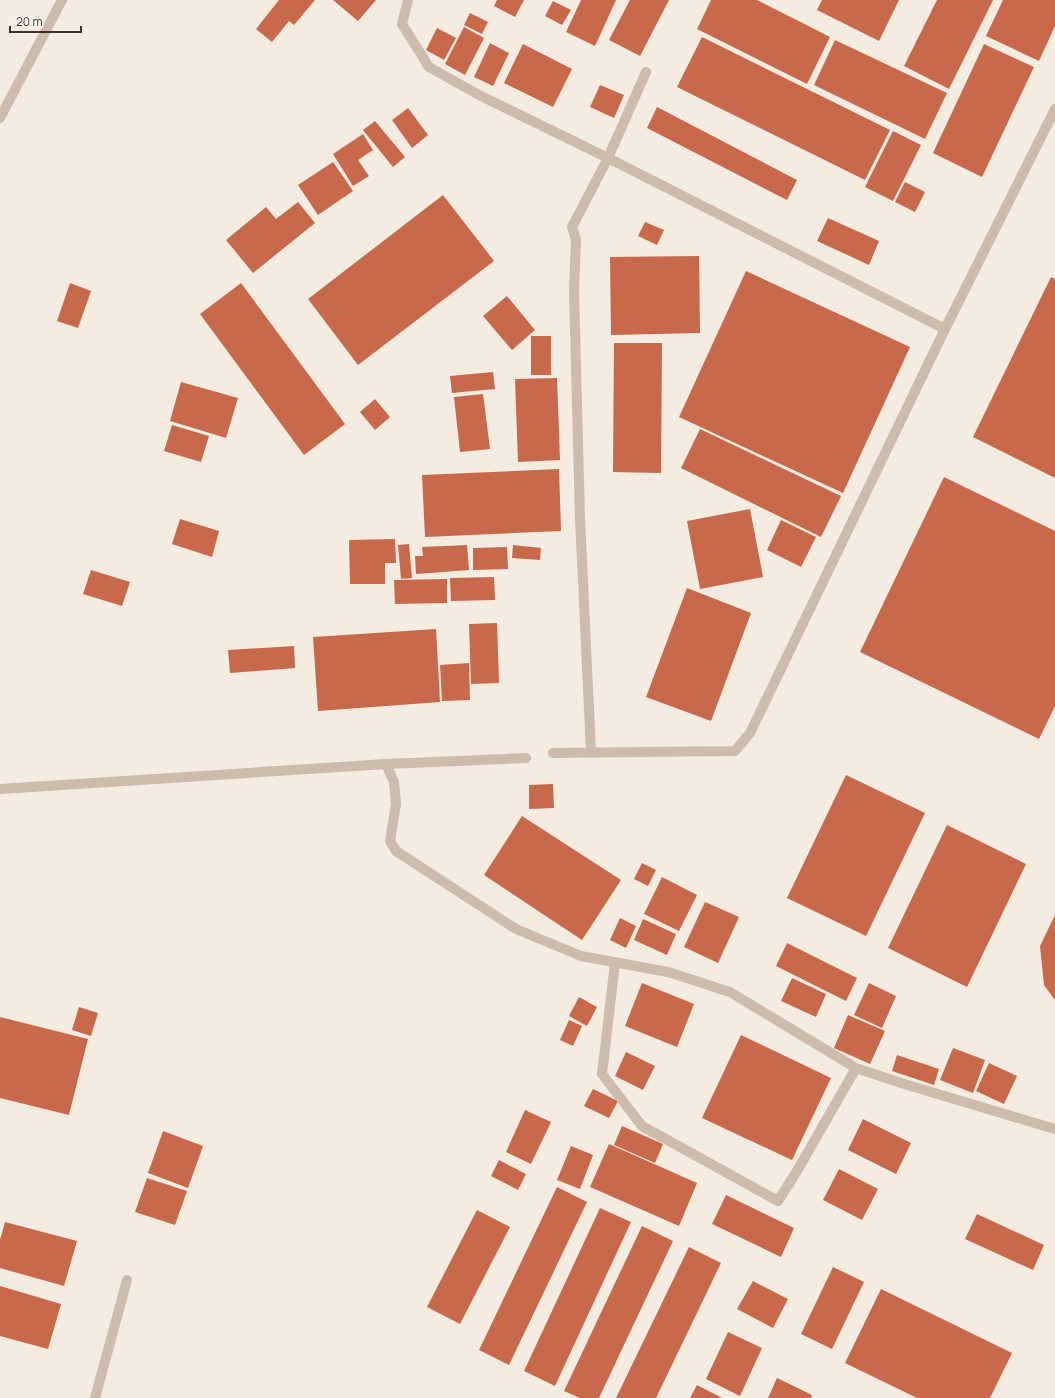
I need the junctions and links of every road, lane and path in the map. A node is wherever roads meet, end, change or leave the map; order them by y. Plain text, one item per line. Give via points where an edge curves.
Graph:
1 (62, 0) edge
2 (408, 0) edge
3 (646, 72) dead end
4 (1055, 109) edge
5 (0, 118) edge
6 (608, 158) junction
7 (945, 329) junction
8 (591, 752) junction
9 (553, 753) dead end
10 (526, 758) dead end
11 (386, 764) junction
12 (0, 789) edge
13 (615, 963) junction
14 (856, 1068) junction
15 (1055, 1129) edge
16 (127, 1280) dead end
17 (95, 1398) edge

1 - 5 lane
2 - 6 lane via 402,24 430,67 479,95
3 - 6 lane
4 - 7 lane
6 - 7 lane
6 - 8 lane via 572,227 576,240 574,291 580,518
7 - 8 lane via 750,733 735,751
8 - 9 lane
10 - 11 lane
11 - 12 lane
11 - 13 lane via 394,782 396,804 390,841 396,851 516,929 581,956
13 - 14 lane via 668,972 730,992
13 - 14 lane via 602,1074 642,1126 778,1201
14 - 15 lane
16 - 17 lane

